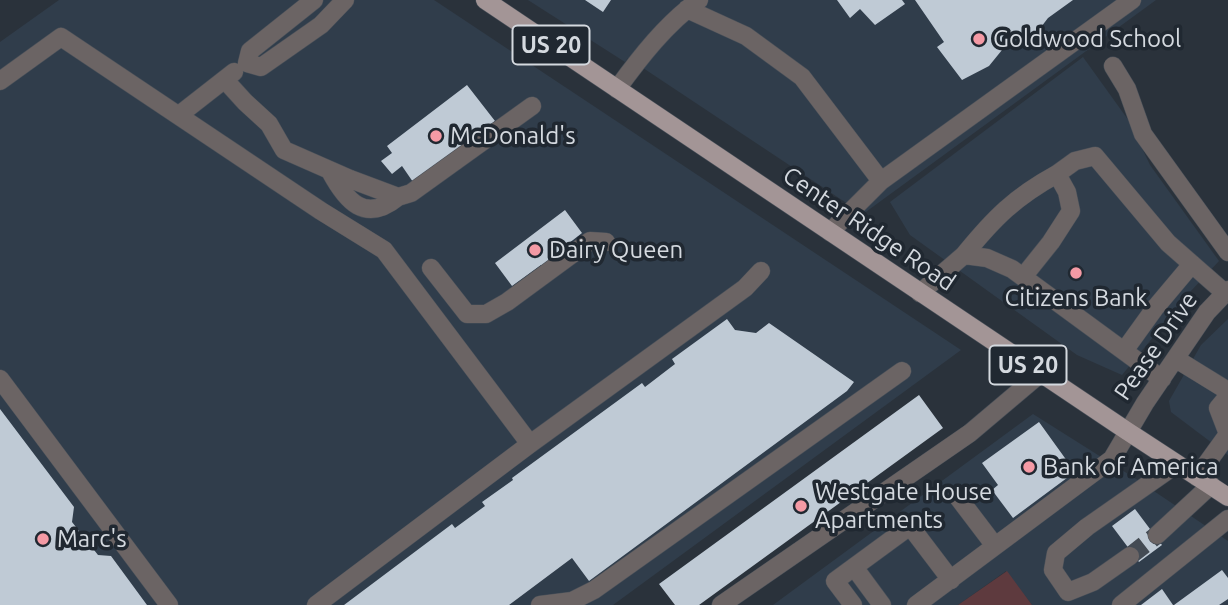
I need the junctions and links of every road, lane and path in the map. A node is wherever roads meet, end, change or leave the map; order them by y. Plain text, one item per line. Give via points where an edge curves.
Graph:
1 (314, 0) edge
2 (345, 0) edge
3 (485, 0) edge
4 (1132, 0) edge
5 (693, 4) edge
6 (247, 63) junction
7 (1113, 66) dead end
8 (225, 79) junction
9 (0, 81) edge
10 (617, 89) junction
11 (532, 106) dead end
12 (178, 114) junction
13 (1057, 174) junction
14 (881, 181) junction
15 (830, 232) junction
16 (606, 242) dead end
17 (1228, 252) edge
18 (964, 255) junction
19 (1192, 264) junction
20 (431, 268) dead end
21 (761, 271) dead end
22 (1023, 277) junction
23 (1227, 291) edge
24 (920, 293) junction
25 (1124, 351) junction
26 (1176, 359) junction
27 (902, 371) dead end
28 (1041, 373) junction
29 (0, 379) edge
30 (1162, 379) junction
31 (1228, 393) edge
32 (1127, 432) junction
33 (530, 444) junction
34 (1177, 464) junction
35 (1204, 481) junction
36 (957, 496) dead end
37 (1228, 496) edge
38 (1228, 519) edge
39 (1157, 535) tunnel mouth
40 (995, 546) junction
41 (1130, 556) tunnel mouth
42 (854, 567) junction
43 (951, 580) junction
44 (169, 605) edge
45 (316, 605) edge
46 (540, 605) edge
47 (721, 605) edge
48 (853, 605) edge
49 (883, 605) edge
50 (916, 605) edge
51 (1121, 605) edge

1 - 6 street via 250,51
2 - 6 street via 321,25 261,66
3 - 10 main road, Center Ridge Road / US 20
4 - 14 street
5 - 10 street via 644,51
5 - 14 street via 802,77
6 - 8 street
7 - 17 street via 1127,89 1143,135
8 - 11 street via 269,124 284,150 398,197
8 - 12 street
9 - 12 street via 61,37
10 - 15 main road, Center Ridge Road / US 20
12 - 33 street via 384,250
13 - 18 street via 998,214
13 - 19 street via 1075,161 1095,156 1167,243
13 - 22 street via 1071,211
14 - 15 street
15 - 24 main road, Center Ridge Road / US 20
16 - 20 street via 590,241 486,314 467,314
18 - 22 street via 986,258
18 - 24 street
19 - 23 street
19 - 25 street
21 - 33 street via 745,288
22 - 25 street
23 - 26 street, Pease Drive
24 - 28 main road, Center Ridge Road / US 20
25 - 30 street
26 - 30 street, Pease Drive
26 - 31 street
27 - 46 street via 594,590 572,601
28 - 32 main road, Center Ridge Road / US 20
28 - 47 street via 970,433
29 - 44 street
30 - 32 street, Pease Drive
31 - 35 street via 1218,408 1228,434
32 - 34 main road, Center Ridge Road / US 20
32 - 40 street, Pease Drive via 1112,459
33 - 45 street
34 - 35 main road, Center Ridge Road / US 20
34 - 41 street via 1056,553 1053,570 1068,592 1093,582
35 - 37 main road, Center Ridge Road / US 20
35 - 39 street
36 - 40 street
38 - 51 street
40 - 43 street, Pease Drive
42 - 43 street via 910,526
42 - 48 street via 835,581
42 - 49 street
43 - 50 street, Pease Drive

